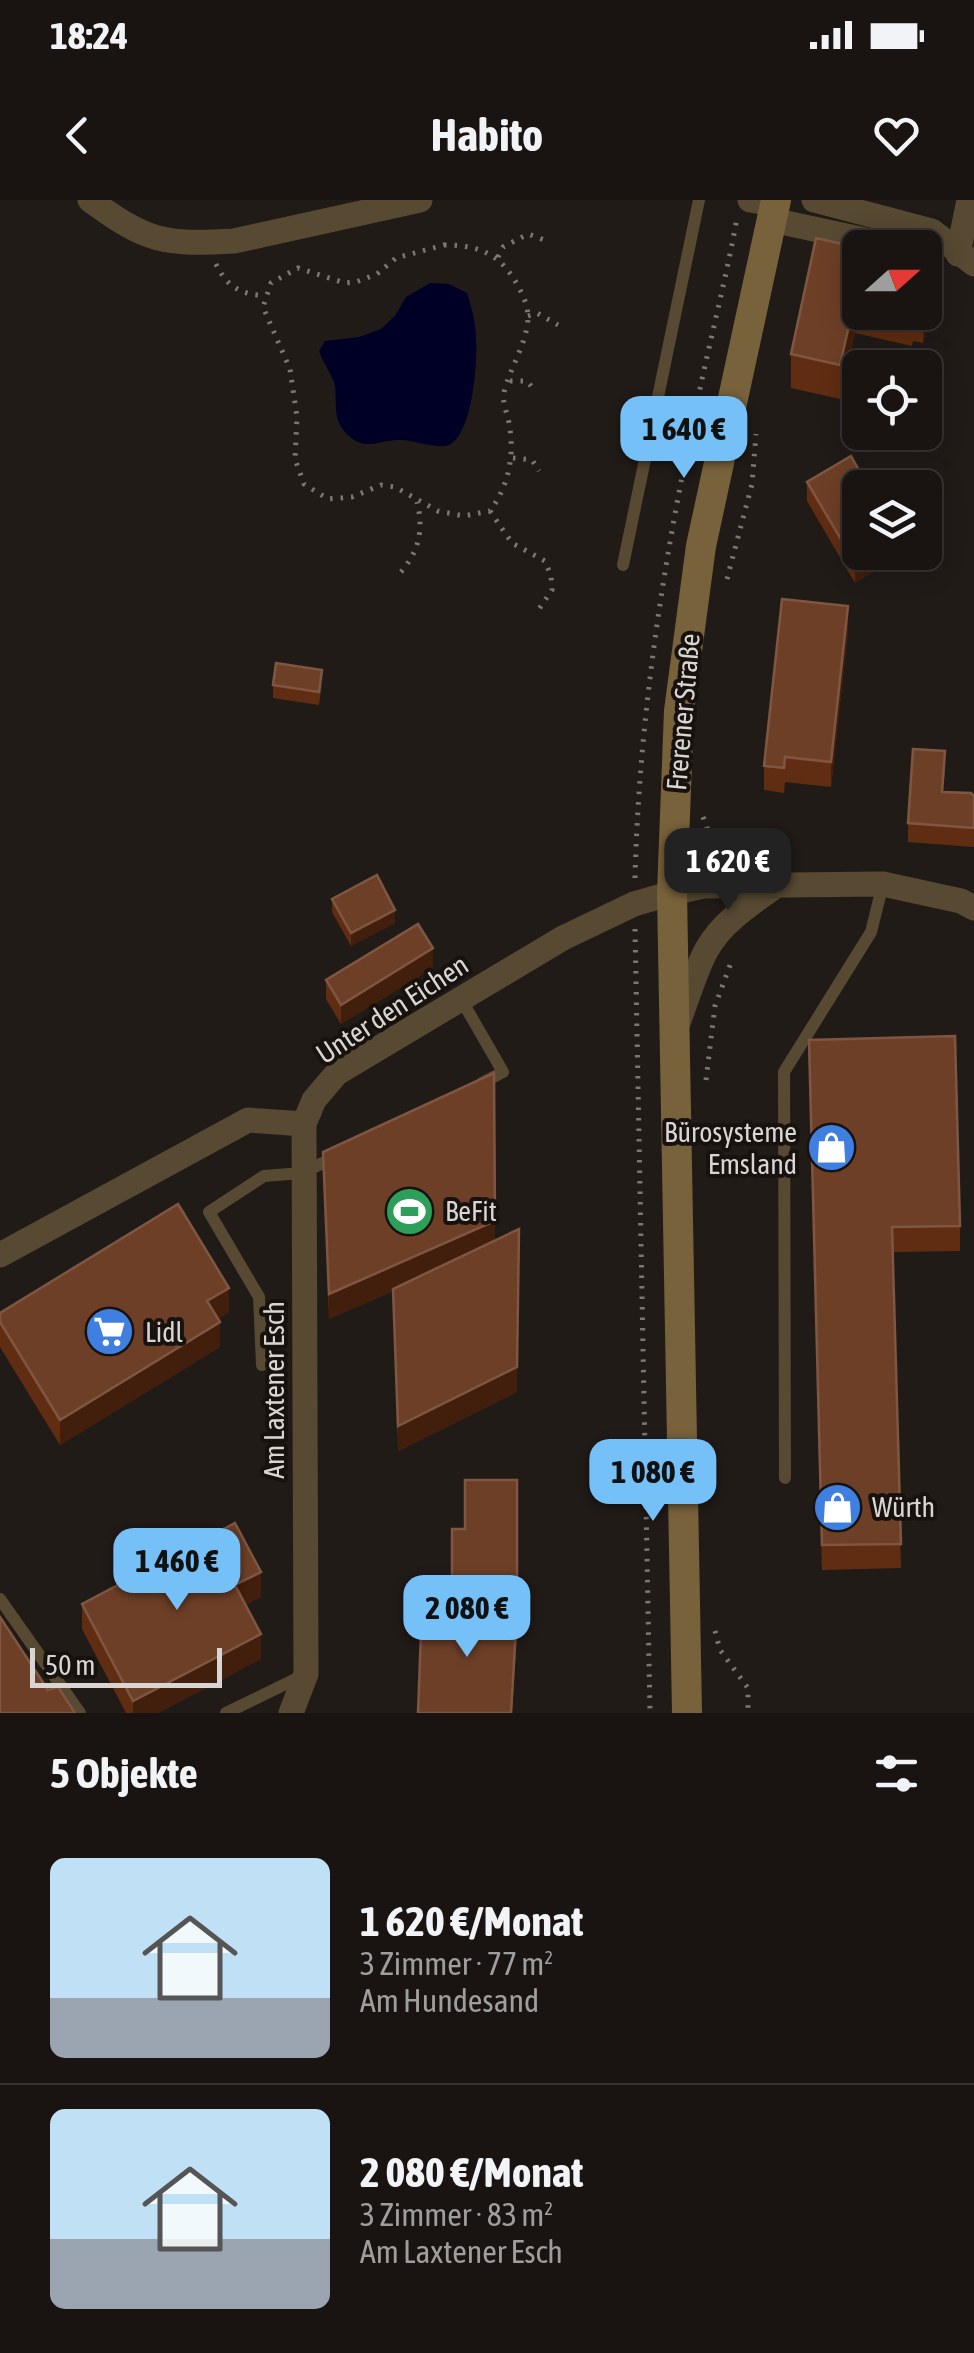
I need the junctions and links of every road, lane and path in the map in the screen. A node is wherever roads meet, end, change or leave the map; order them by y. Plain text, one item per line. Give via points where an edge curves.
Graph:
1 (90, 200) edge
2 (420, 200) edge
3 (699, 200) edge
4 (814, 200) edge
5 (969, 200) edge
6 (768, 206) edge
7 (845, 230) edge
8 (550, 242) dead end
9 (206, 243) junction
10 (498, 257) junction
11 (966, 259) edge
12 (262, 302) junction
13 (528, 316) junction
14 (558, 325) dead end
15 (510, 381) junction
16 (536, 392) dead end
17 (756, 426) dead end
18 (513, 458) junction
19 (539, 471) dead end
20 (417, 502) junction
21 (490, 512) junction
22 (623, 565) dead end
23 (401, 572) dead end
24 (724, 588) dead end
25 (540, 609) dead end
26 (707, 827) dead end
27 (636, 829) dead end
28 (883, 884) junction
29 (777, 885) junction
30 (703, 886) junction
31 (672, 893) junction
32 (634, 904) junction
33 (974, 908) edge
34 (718, 934) junction
35 (461, 999) junction
36 (674, 1032) junction
37 (470, 1089) edge
38 (704, 1092) dead end
39 (304, 1124) junction
40 (352, 1148) edge
41 (302, 1173) junction
42 (0, 1256) edge
43 (262, 1365) dead end
44 (786, 1478) dead end
45 (0, 1599) edge
46 (714, 1628) dead end
47 (306, 1674) junction
48 (80, 1713) edge
49 (226, 1713) edge
50 (291, 1713) edge
51 (650, 1713) edge
52 (687, 1713) edge
53 (748, 1713) edge

1 - 9 street via 126,227 161,241
2 - 9 street
3 - 22 lane
4 - 11 street via 932,232
5 - 11 street
6 - 7 street
6 - 31 main road, Frerener Straße via 701,546 679,711
8 - 10 path via 528,234 504,246
9 - 12 path via 230,285
10 - 12 path via 478,248 429,247 396,258 366,280 345,283 298,268 276,277
10 - 13 path
12 - 20 path via 290,370 295,459 304,484 328,499 395,487
13 - 14 path
13 - 15 path
15 - 16 path via 527,381
15 - 18 path via 504,405
17 - 24 path via 752,484
18 - 19 path via 532,460
18 - 21 path
20 - 21 path via 464,516
20 - 23 path via 420,534
21 - 25 path via 512,543 545,560 552,590
26 - 30 path
27 - 32 path
28 - 29 street, Unter den Eichen
28 - 33 street, Unter den Eichen
28 - 44 lane via 871,932 784,1072
29 - 30 street, Unter den Eichen
29 - 34 street
30 - 31 street, Unter den Eichen
31 - 32 street, Unter den Eichen
31 - 36 main road, Frerener Straße
32 - 35 street, Unter den Eichen
32 - 51 path
34 - 36 street
34 - 38 path via 734,956 715,1006
35 - 37 lane via 503,1072
35 - 39 street, Unter den Eichen via 337,1073
36 - 52 main road, Frerener Straße
39 - 41 street, Am Laxtener Esch
39 - 42 street via 248,1120
40 - 41 lane
41 - 43 lane via 264,1176 208,1212 259,1297
41 - 47 street, Am Laxtener Esch
45 - 48 lane
46 - 53 path via 720,1650 748,1688
47 - 49 lane
47 - 50 street, Am Laxtener Esch

